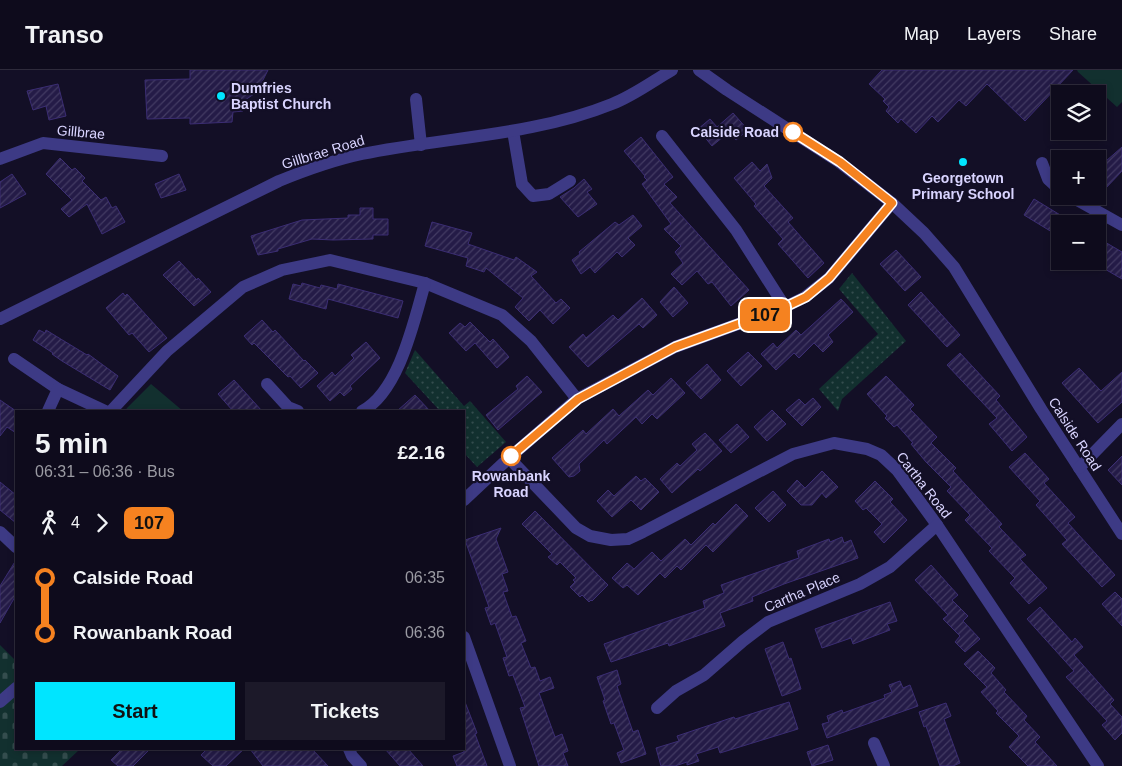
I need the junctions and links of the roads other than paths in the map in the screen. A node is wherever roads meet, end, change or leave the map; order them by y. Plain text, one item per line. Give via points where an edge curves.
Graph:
1 (672, 70) edge
2 (699, 70) edge
3 (416, 98) dead end
4 (513, 131) junction
5 (662, 136) dead end
6 (421, 145) junction
7 (162, 156) dead end
8 (0, 159) edge
9 (1042, 163) dead end
10 (570, 181) dead end
11 (1051, 182) edge
12 (892, 203) junction
13 (1089, 205) edge
14 (1120, 220) edge
15 (426, 283) junction
16 (785, 307) junction
17 (0, 319) edge
18 (14, 359) dead end
19 (267, 384) dead end
20 (58, 389) junction
21 (578, 399) junction
22 (48, 410) edge
23 (102, 410) edge
24 (113, 410) edge
25 (296, 410) edge
26 (364, 410) edge
27 (1122, 424) edge
28 (509, 458) junction
29 (1079, 468) junction
30 (465, 499) edge
31 (937, 525) junction
32 (0, 532) edge
33 (1122, 534) edge
34 (15, 546) edge
35 (465, 640) edge
36 (15, 689) edge
37 (0, 702) edge
38 (658, 708) dead end
39 (874, 743) dead end
40 (349, 750) edge
41 (361, 766) edge
42 (510, 766) edge
43 (884, 766) edge
44 (1098, 766) edge

1 - 4 street, Gillbrae Road via 614,104 572,118
2 - 12 street, Calside Road via 840,162
3 - 6 street
4 - 6 street, Gillbrae Road
4 - 10 street via 522,184 534,196 549,194
5 - 16 street via 736,230
6 - 17 street, Gillbrae Road via 362,154 279,181
7 - 8 street, Gillbrae via 43,143
9 - 11 street
12 - 16 street via 829,278 806,297
12 - 29 street, Calside Road via 954,267
13 - 14 street
15 - 21 street via 502,315 531,341
15 - 24 street via 330,260 274,273 242,287 168,351
15 - 26 street via 406,347 388,387 379,400
16 - 21 street via 675,347
18 - 20 street
19 - 25 street via 288,407
20 - 22 street
20 - 23 street
21 - 28 street
27 - 29 street
28 - 30 street
28 - 31 street, Cartha Road via 576,528 590,536 611,540 628,539 793,454 834,443 881,455 897,470
29 - 33 street, Calside Road
31 - 38 street, Cartha Place via 890,567 860,584 768,622
31 - 44 street, Cartha Road
32 - 34 street
35 - 42 street
36 - 37 street
39 - 43 street
40 - 41 street

